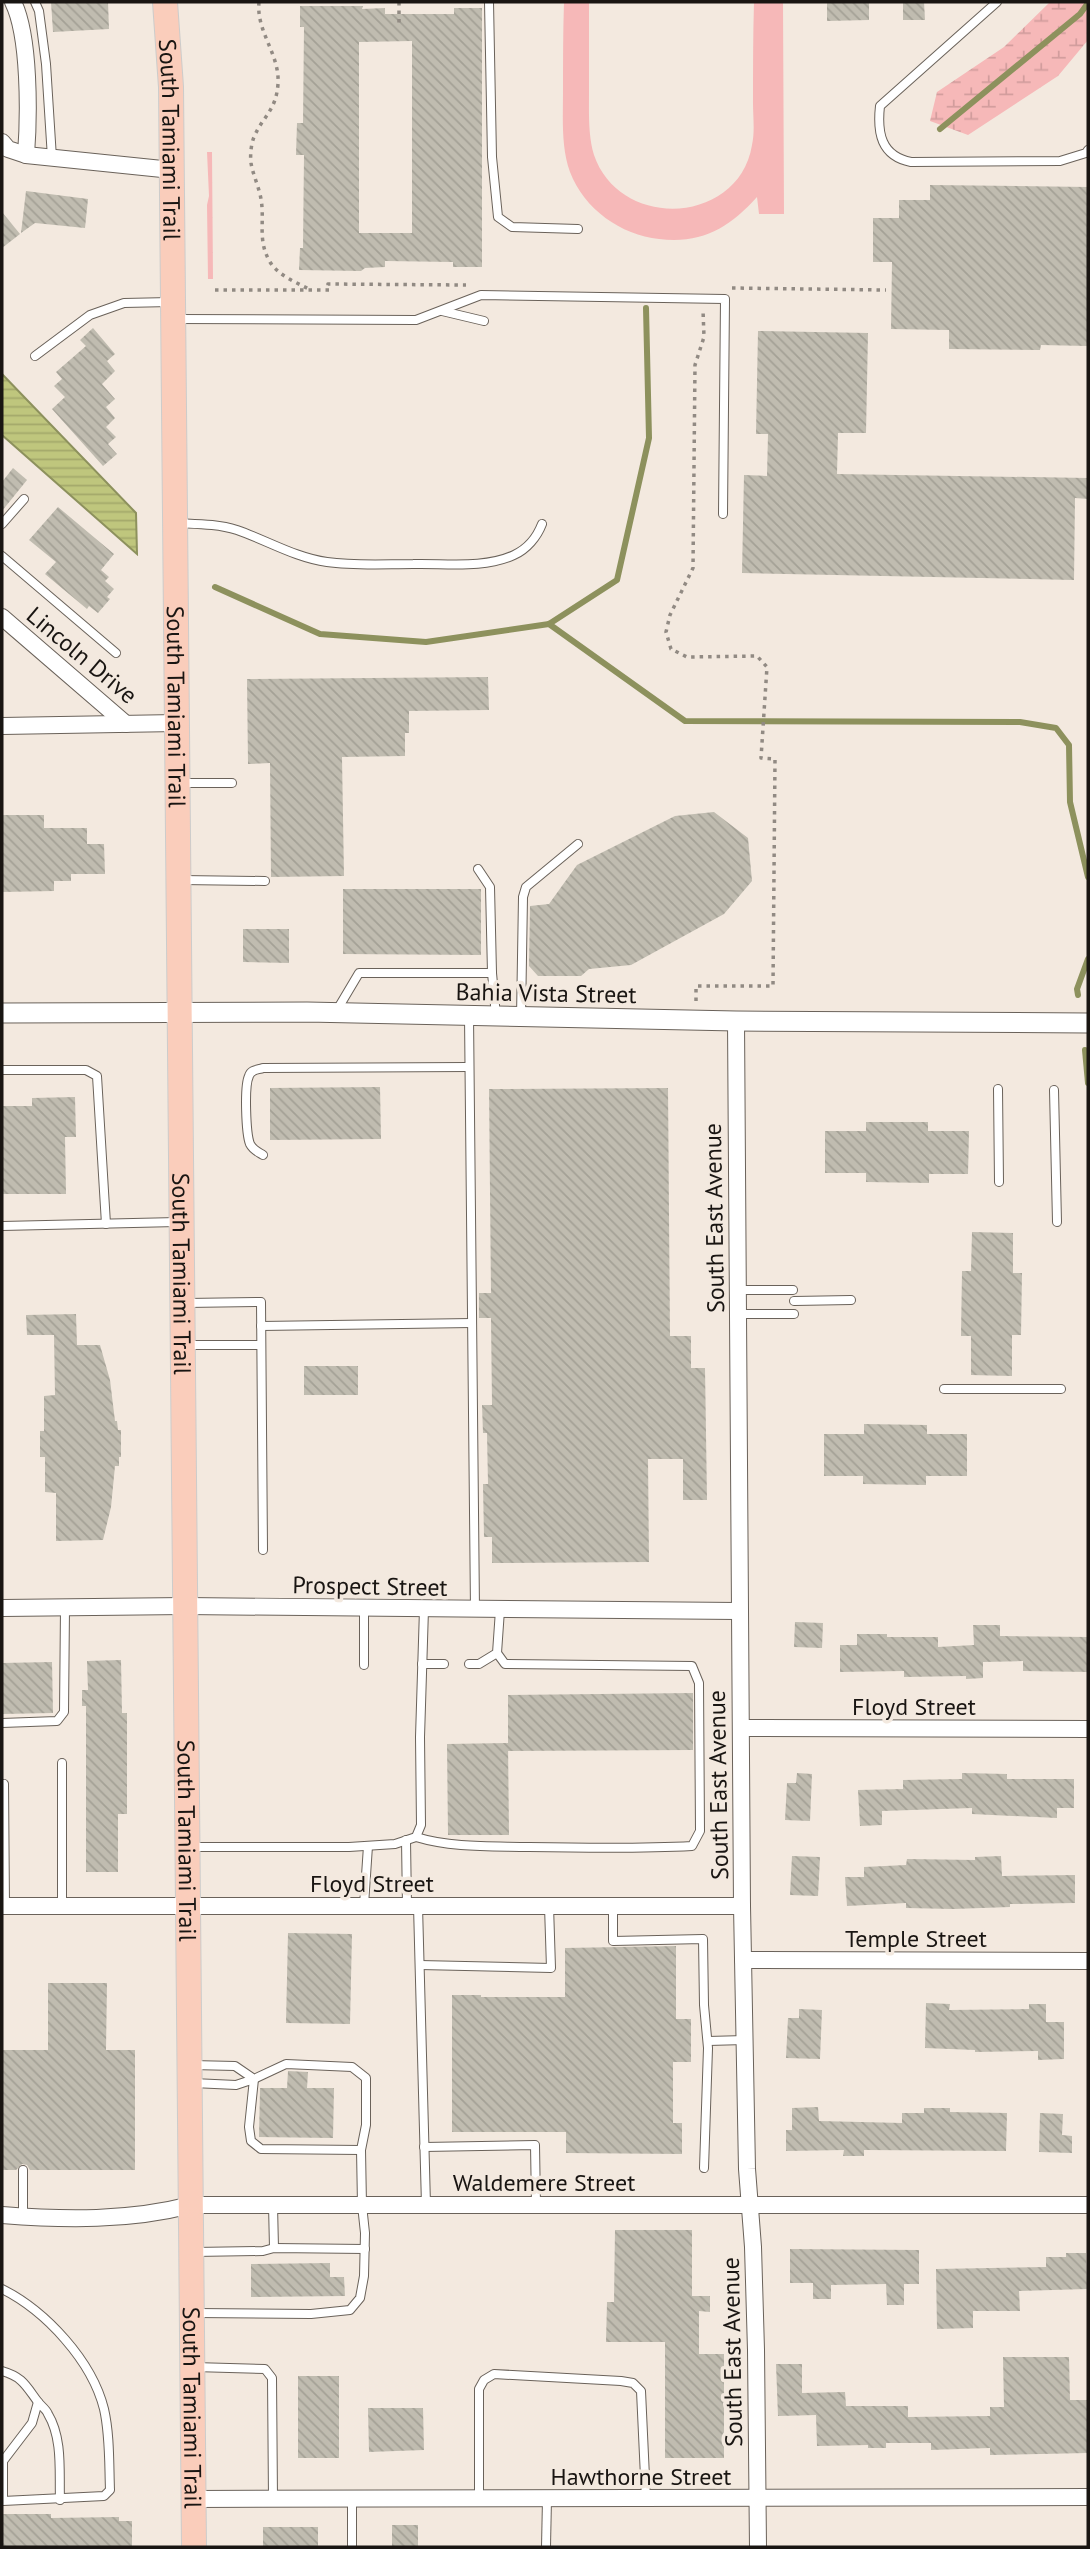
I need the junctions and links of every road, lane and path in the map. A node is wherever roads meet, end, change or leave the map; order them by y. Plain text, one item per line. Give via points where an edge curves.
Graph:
1 (13, 2) edge
2 (35, 2) edge
3 (165, 2) edge
4 (259, 2) edge
5 (399, 2) edge
6 (489, 2) edge
7 (997, 2) edge
8 (400, 23) dead end
9 (2, 142) edge
10 (1088, 150) edge
11 (26, 155) junction
12 (52, 158) junction
13 (172, 170) junction
14 (578, 229) dead end
15 (311, 290) dead end
16 (703, 298) junction
17 (173, 310) junction
18 (440, 311) junction
19 (484, 321) dead end
20 (36, 356) dead end
21 (24, 499) dead end
22 (723, 514) dead end
23 (2, 524) edge
24 (542, 524) dead end
25 (176, 534) junction
26 (2, 556) edge
27 (2, 617) edge
28 (116, 653) dead end
29 (177, 723) junction
30 (126, 724) junction
31 (2, 726) edge
32 (177, 783) junction
33 (232, 783) dead end
34 (578, 844) dead end
35 (478, 869) dead end
36 (178, 880) junction
37 (265, 881) dead end
38 (492, 973) junction
39 (180, 1012) junction
40 (2, 1013) edge
41 (335, 1013) junction
42 (469, 1016) junction
43 (496, 1016) junction
44 (521, 1017) junction
45 (696, 1020) junction
46 (736, 1021) junction
47 (1088, 1023) edge
48 (470, 1067) junction
49 (2, 1070) edge
50 (998, 1089) dead end
51 (1054, 1090) dead end
52 (263, 1155) dead end
53 (999, 1182) dead end
54 (182, 1222) junction
55 (1057, 1222) dead end
56 (106, 1224) junction
57 (2, 1226) edge
58 (738, 1290) junction
59 (793, 1290) dead end
60 (851, 1300) dead end
61 (794, 1301) dead end
62 (183, 1303) junction
63 (739, 1314) junction
64 (794, 1314) dead end
65 (472, 1323) junction
66 (261, 1326) junction
67 (183, 1345) junction
68 (261, 1345) junction
69 (944, 1389) dead end
70 (1061, 1389) dead end
71 (264, 1550) dead end
72 (185, 1606) junction
73 (2, 1608) edge
74 (65, 1608) junction
75 (364, 1608) junction
76 (424, 1609) junction
77 (475, 1610) junction
78 (500, 1610) junction
79 (738, 1611) junction
80 (497, 1653) junction
81 (422, 1664) junction
82 (444, 1664) dead end
83 (469, 1664) dead end
84 (364, 1665) dead end
85 (2, 1723) edge
86 (740, 1728) junction
87 (1088, 1729) edge
88 (62, 1763) dead end
89 (2, 1785) edge
90 (415, 1837) junction
91 (406, 1840) junction
92 (369, 1846) junction
93 (188, 1847) junction
94 (188, 1904) junction
95 (62, 1905) junction
96 (364, 1905) junction
97 (3, 1906) edge
98 (413, 1906) junction
99 (549, 1906) junction
100 (742, 1906) junction
101 (613, 1907) junction
102 (743, 1960) junction
103 (1088, 1961) edge
104 (420, 1965) junction
105 (744, 2040) junction
106 (708, 2041) junction
107 (190, 2074) junction
108 (254, 2079) junction
109 (424, 2147) junction
110 (361, 2150) junction
111 (704, 2168) dead end
112 (23, 2169) dead end
113 (273, 2204) junction
114 (362, 2204) junction
115 (426, 2204) junction
116 (536, 2204) junction
117 (749, 2204) junction
118 (1088, 2204) edge
119 (191, 2205) junction
120 (2, 2215) edge
121 (23, 2217) junction
122 (274, 2248) junction
123 (365, 2249) junction
124 (191, 2252) junction
125 (2, 2289) edge
126 (192, 2313) junction
127 (193, 2367) junction
128 (2, 2371) edge
129 (38, 2402) junction
130 (1088, 2497) edge
131 (194, 2499) junction
132 (273, 2499) junction
133 (352, 2499) junction
134 (480, 2499) junction
135 (547, 2499) junction
136 (646, 2499) junction
137 (758, 2499) junction
138 (60, 2500) junction
139 (194, 2547) edge
140 (352, 2547) edge
141 (546, 2547) edge
142 (758, 2547) edge

1 - 11 street via 23,39
2 - 12 lane via 46,64
3 - 13 main road, South Tamiami Trail
4 - 15 path via 258,14 277,65 278,83 269,116 251,150 262,204 261,236 270,262 288,279
5 - 8 path
6 - 14 lane via 498,217 512,227
7 - 10 lane via 880,106 878,125 885,147 898,159 911,162 1060,161
9 - 11 street
11 - 12 street
12 - 13 street
13 - 17 main road, South Tamiami Trail
16 - 18 lane via 481,295
16 - 22 lane via 725,299
16 - 45 path via 704,337 695,365 694,568 666,632 671,649 687,657 757,656 767,667 761,758 775,759 774,986 696,986
17 - 18 lane via 416,320
17 - 20 lane via 124,303 90,315
17 - 25 main road, South Tamiami Trail
18 - 19 lane
21 - 23 lane
24 - 25 lane via 524,549 484,562 328,562 215,525
25 - 29 main road, South Tamiami Trail
26 - 28 lane
27 - 30 street, Lincoln Drive
29 - 30 street, Lincoln Drive
29 - 32 main road, South Tamiami Trail
30 - 31 street
32 - 33 lane
32 - 36 main road, South Tamiami Trail
34 - 44 lane via 526,887
35 - 38 lane via 490,887
36 - 37 lane
36 - 39 main road, South Tamiami Trail
38 - 41 lane via 359,973
38 - 43 lane
39 - 40 street, Bahia Vista Street
39 - 41 street, Bahia Vista Street
39 - 54 main road, South Tamiami Trail
41 - 42 street, Bahia Vista Street
42 - 43 street, Bahia Vista Street
42 - 48 lane
43 - 44 street, Bahia Vista Street
44 - 45 street, Bahia Vista Street
45 - 46 street, Bahia Vista Street
46 - 47 street, Bahia Vista Street
46 - 58 street, South East Avenue
48 - 52 lane via 253,1071 247,1085 249,1143
48 - 65 lane
49 - 56 lane via 86,1070 97,1076
50 - 53 lane
51 - 55 lane
54 - 56 lane
54 - 62 main road, South Tamiami Trail
56 - 57 lane
58 - 59 lane
58 - 63 street, South East Avenue
60 - 61 lane
62 - 66 lane via 261,1302
62 - 67 main road, South Tamiami Trail
63 - 64 lane
63 - 79 street, South East Avenue
65 - 66 lane
65 - 77 lane
66 - 68 lane
67 - 68 lane
67 - 72 main road, South Tamiami Trail
68 - 71 lane
69 - 70 lane
72 - 74 street, Prospect Street
72 - 75 street, Prospect Street
72 - 93 main road, South Tamiami Trail
73 - 74 street, Prospect Street
74 - 85 lane via 64,1712 57,1721
75 - 76 street, Prospect Street
75 - 84 lane
76 - 77 street, Prospect Street
76 - 81 lane
77 - 78 street, Prospect Street
78 - 79 street, Prospect Street
78 - 80 lane
79 - 86 street, South East Avenue
80 - 83 lane via 479,1664
80 - 90 lane via 505,1664 692,1666 699,1683 700,1831 692,1846 673,1847 440,1844
81 - 82 lane
81 - 90 lane via 421,1825
86 - 87 street, Floyd Street
86 - 100 street, South East Avenue
88 - 95 lane
89 - 97 lane
90 - 91 lane
91 - 92 lane
91 - 98 lane
92 - 93 lane
92 - 96 lane
93 - 94 main road, South Tamiami Trail
94 - 95 street, Floyd Street
94 - 96 street, Floyd Street
94 - 107 main road, South Tamiami Trail
95 - 97 street, Floyd Street
96 - 98 street, Floyd Street
98 - 99 street, Floyd Street
98 - 104 lane
99 - 101 street, Floyd Street
99 - 104 lane via 551,1968
100 - 101 street, Floyd Street
100 - 102 street, South East Avenue
101 - 106 lane via 613,1941 703,1939
102 - 103 street, Temple Street
102 - 105 street, South East Avenue
104 - 109 lane
105 - 106 lane
105 - 117 street, South East Avenue
106 - 111 lane
107 - 108 lane via 236,2085
107 - 108 lane via 235,2066
107 - 119 main road, South Tamiami Trail
108 - 110 lane via 249,2127 251,2141 261,2149
108 - 110 lane via 286,2064 352,2067 366,2078
109 - 115 lane
109 - 116 lane via 535,2144
110 - 114 lane
112 - 121 lane
113 - 114 street, Waldemere Street
113 - 119 street, Waldemere Street
113 - 122 lane
114 - 115 street, Waldemere Street
114 - 123 lane
115 - 116 street, Waldemere Street
116 - 117 street, Waldemere Street
117 - 118 street, Waldemere Street
117 - 137 street, South East Avenue
119 - 121 street, Waldemere Street via 123,2217
119 - 124 main road, South Tamiami Trail
120 - 121 street, Waldemere Street
122 - 123 lane
122 - 124 lane
123 - 126 lane via 360,2298 350,2310
124 - 126 main road, South Tamiami Trail
125 - 138 lane via 55,2327 91,2378 103,2409 110,2490 104,2496
126 - 127 main road, South Tamiami Trail
127 - 131 main road, South Tamiami Trail
127 - 132 lane via 265,2369 272,2378
128 - 129 lane via 27,2384
129 - 138 lane via 55,2430
129 - 138 lane via 32,2423 3,2460 3,2501
130 - 137 street, Hawthorne Street
131 - 132 street, Hawthorne Street
131 - 139 main road, South Tamiami Trail
132 - 133 street, Hawthorne Street
133 - 134 street, Hawthorne Street
133 - 140 lane
134 - 135 street, Hawthorne Street
134 - 136 lane via 479,2389 494,2374 633,2384 641,2391
135 - 136 street, Hawthorne Street
135 - 141 lane
136 - 137 street, Hawthorne Street
137 - 142 street, South East Avenue

